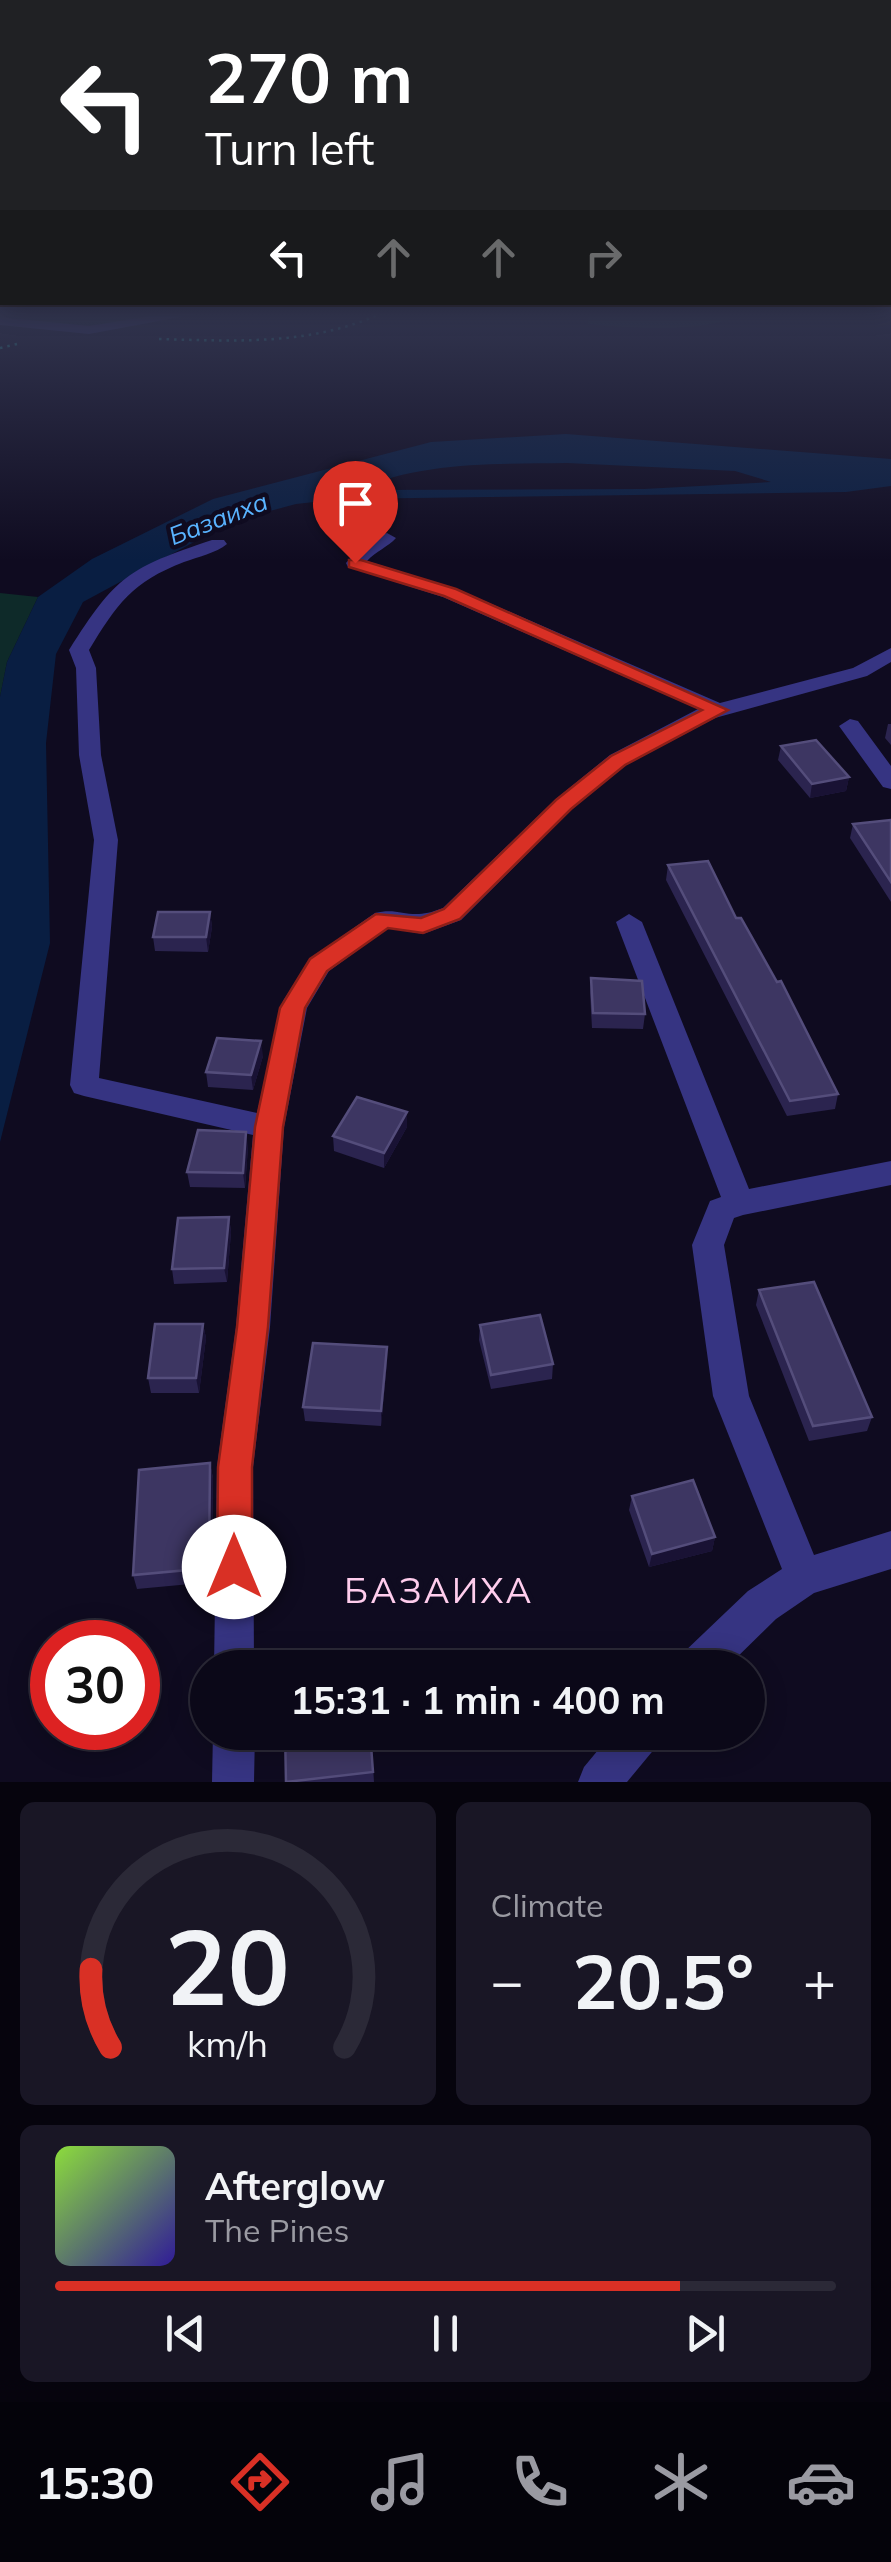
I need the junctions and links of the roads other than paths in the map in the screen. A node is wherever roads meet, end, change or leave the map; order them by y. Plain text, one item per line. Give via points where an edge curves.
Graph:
1 (387, 538) dead end
2 (218, 544) dead end
3 (891, 654) edge
4 (718, 710) junction
5 (850, 726) dead end
6 (891, 782) edge
7 (629, 922) dead end
8 (269, 1127) junction
9 (891, 1173) edge
10 (739, 1203) junction
11 (891, 1550) edge
12 (804, 1577) junction
13 (234, 1650) edge
14 (715, 1650) edge
15 (234, 1750) edge
16 (625, 1750) edge
17 (233, 1782) edge
18 (599, 1782) edge

1 - 4 street via 355,563 450,593
2 - 8 street via 128,584 112,597 79,650 106,840 84,1085
3 - 4 street via 860,672
4 - 8 street via 618,760 452,914 423,926 384,920 318,965 293,1008
5 - 6 street
7 - 10 street
8 - 13 street via 235,1467
9 - 10 street
10 - 12 street via 721,1210 708,1245 731,1396
11 - 12 street
12 - 14 street
15 - 17 street
16 - 18 street

